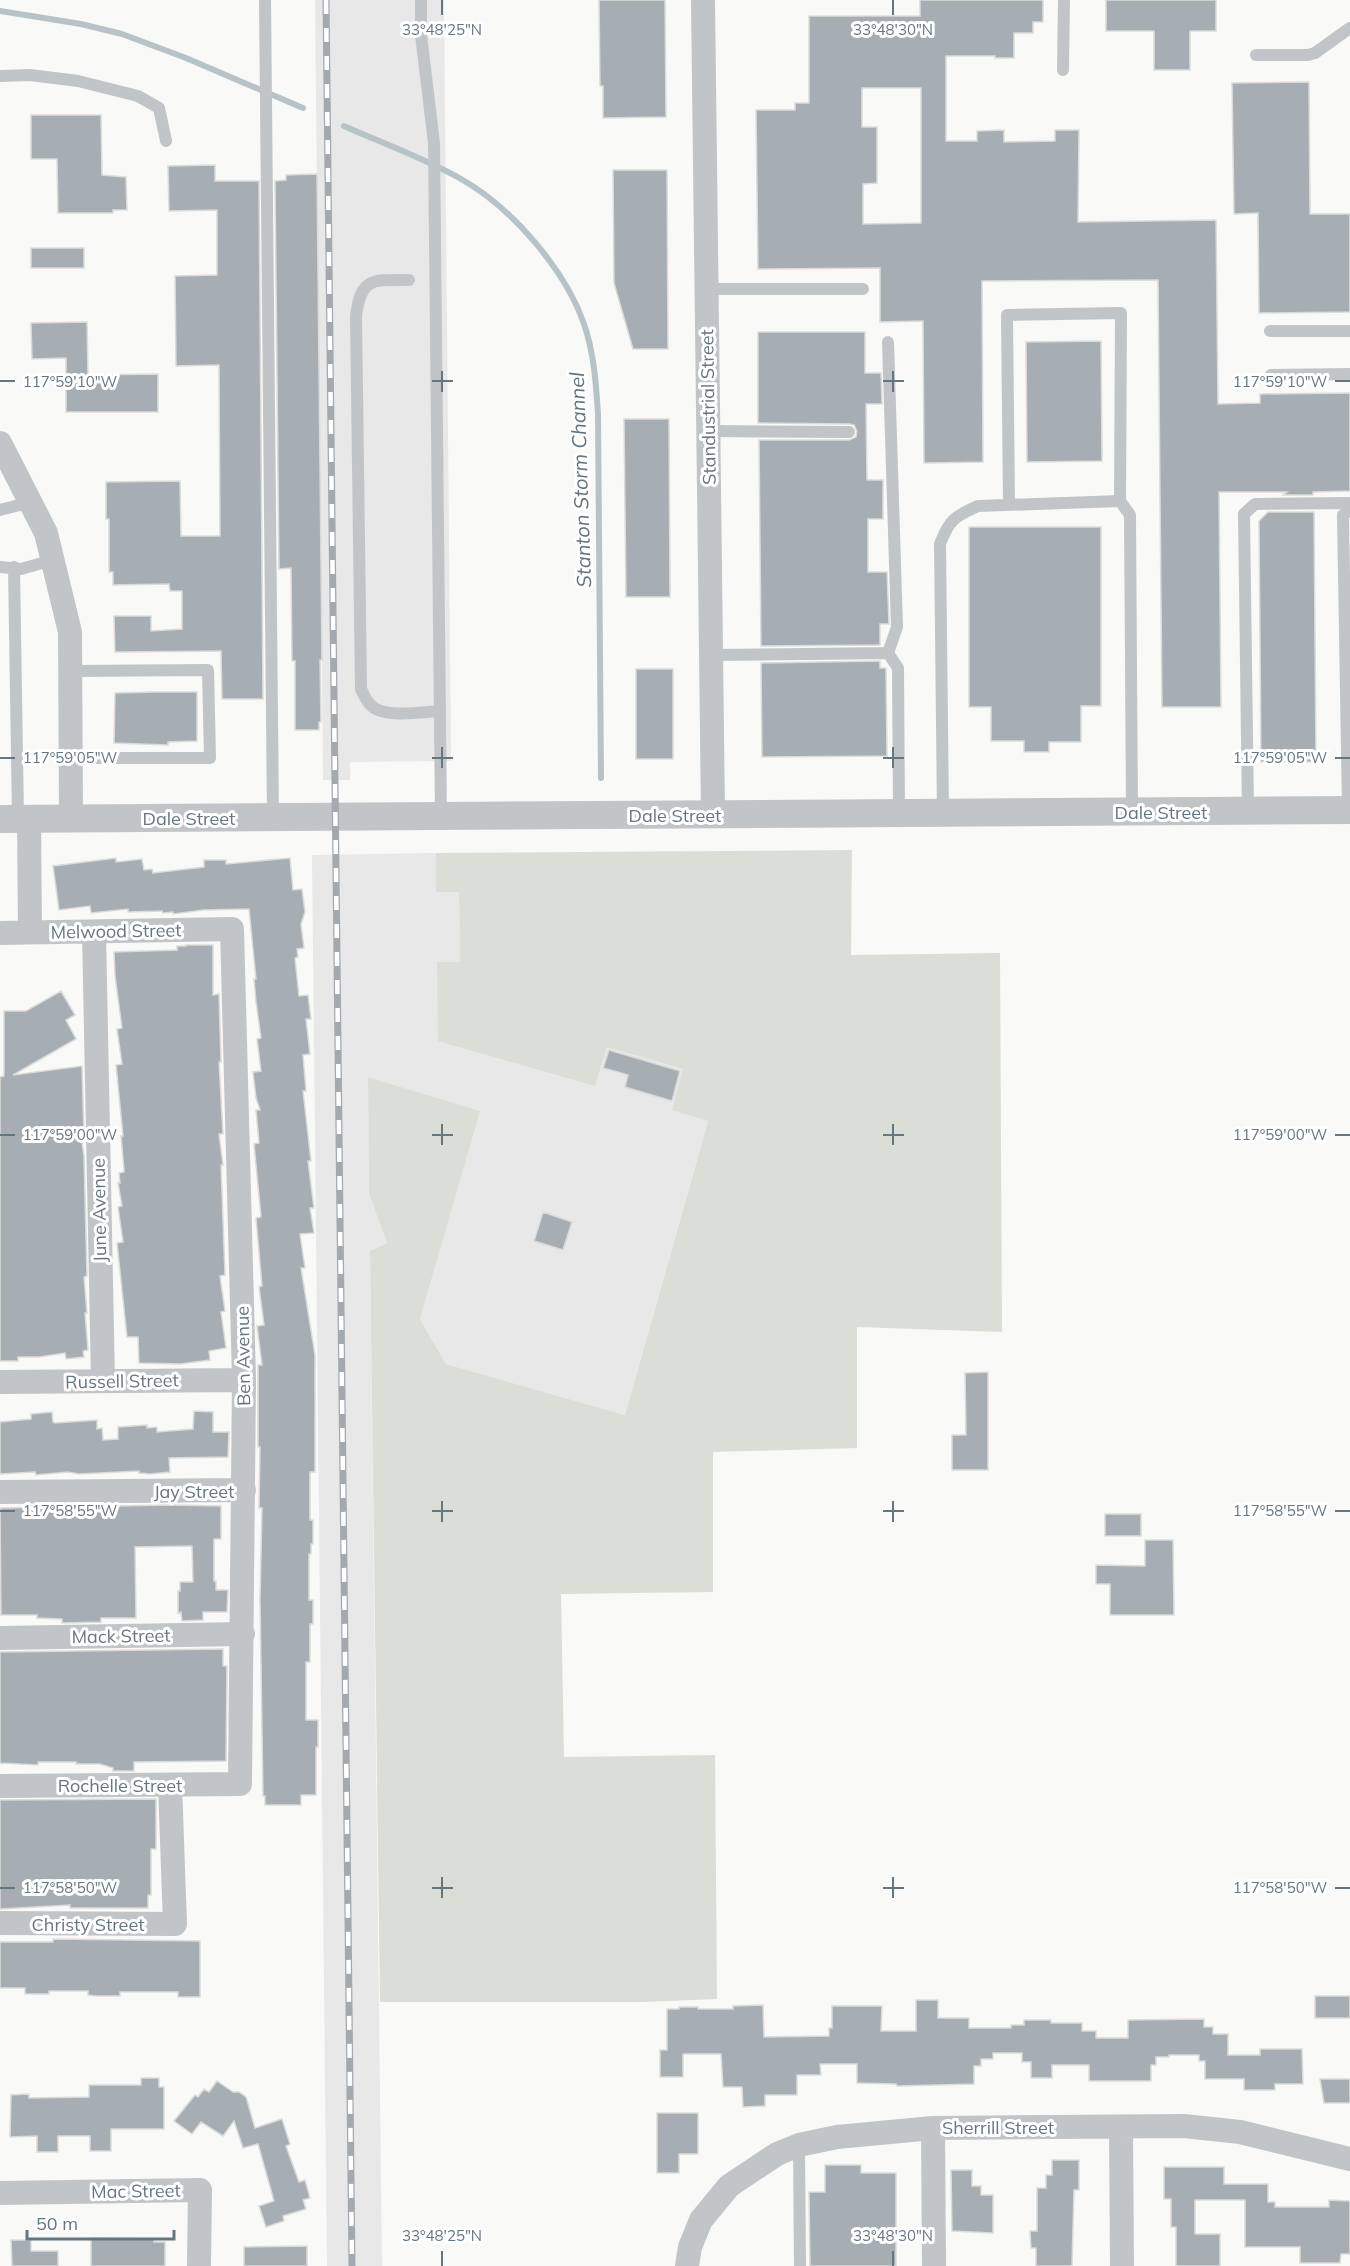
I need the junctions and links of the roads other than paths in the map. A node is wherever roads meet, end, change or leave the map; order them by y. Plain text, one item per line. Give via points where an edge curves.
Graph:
1 (265, 0) edge
2 (421, 0) edge
3 (704, 0) edge
4 (1064, 0) edge
5 (1350, 28) edge
6 (1256, 55) dead end
7 (1063, 70) dead end
8 (0, 76) edge
9 (166, 141) dead end
10 (408, 280) dead end
11 (707, 289) junction
12 (863, 289) dead end
13 (1270, 331) dead end
14 (1350, 331) edge
15 (888, 342) dead end
16 (1350, 374) edge
17 (1271, 375) dead end
18 (709, 431) junction
19 (849, 432) dead end
20 (0, 443) edge
21 (1120, 501) junction
22 (31, 502) junction
23 (1350, 503) edge
24 (1009, 504) junction
25 (0, 510) edge
26 (1350, 510) edge
27 (53, 560) junction
28 (0, 567) edge
29 (14, 567) junction
30 (888, 653) junction
31 (711, 655) junction
32 (71, 671) junction
33 (440, 711) junction
34 (71, 758) junction
35 (1349, 810) edge
36 (1248, 811) junction
37 (1132, 812) junction
38 (898, 813) junction
39 (943, 813) junction
40 (713, 815) junction
41 (441, 817) junction
42 (273, 818) junction
43 (16, 819) edge
44 (71, 819) junction
45 (232, 928) joint
46 (30, 932) junction
47 (93, 932) junction
48 (0, 933) edge
49 (244, 1380) junction
50 (103, 1381) junction
51 (0, 1383) edge
52 (244, 1490) junction
53 (0, 1492) edge
54 (243, 1634) junction
55 (0, 1638) edge
56 (240, 1784) joint
57 (170, 1785) junction
58 (0, 1786) edge
59 (0, 1923) edge
60 (1121, 2127) junction
61 (933, 2128) junction
62 (798, 2145) junction
63 (1350, 2159) edge
64 (0, 2193) edge
65 (688, 2257) edge
66 (199, 2266) edge
67 (800, 2266) edge
68 (934, 2266) edge
69 (1122, 2266) edge

1 - 42 lane
2 - 33 lane via 421,35 434,143
3 - 11 street, Standustrial Street
4 - 7 lane
5 - 6 lane via 1316,53
8 - 9 lane via 78,81 138,96 159,108
10 - 33 lane via 376,280 365,286 356,316 361,689 375,709
11 - 12 lane
11 - 18 street, Standustrial Street
13 - 14 lane
15 - 30 lane via 897,627
16 - 17 lane
18 - 19 lane
18 - 31 street, Standustrial Street
20 - 22 street
21 - 24 lane
21 - 24 lane via 1121,313 1007,315
21 - 37 lane via 1130,515
22 - 25 lane
22 - 27 street via 46,533
23 - 36 lane via 1255,504 1244,514
24 - 39 lane via 978,506 959,515 947,526 940,544
26 - 35 lane via 1343,515
27 - 29 lane via 21,569
27 - 32 street via 70,632
28 - 29 lane
29 - 43 lane
30 - 31 lane
30 - 38 lane via 898,668
31 - 40 street, Standustrial Street
32 - 34 street
32 - 34 lane via 208,670 210,758
33 - 41 lane
34 - 44 street
35 - 36 street, Dale Street
36 - 37 street, Dale Street
37 - 39 street, Dale Street
38 - 39 street, Dale Street
38 - 40 street, Dale Street
40 - 41 street, Dale Street
41 - 42 street, Dale Street
42 - 44 street, Dale Street
43 - 44 street, Dale Street
43 - 46 street
45 - 47 street, Melwood Street
45 - 49 street, Ben Avenue
46 - 47 street, Melwood Street
46 - 48 street, Melwood Street
47 - 50 street, June Avenue
49 - 50 street, Russell Street
49 - 52 street, Ben Avenue
50 - 51 street, Russell Street
52 - 53 street, Jay Street
52 - 54 street, Ben Avenue
54 - 55 street, Mack Street
54 - 56 street, Ben Avenue
56 - 57 street, Rochelle Street
57 - 58 street, Rochelle Street
57 - 59 street, Christy Street via 175,1924
60 - 61 street, Sherrill Street
60 - 63 street, Sherrill Street via 1184,2126 1240,2132
60 - 69 street
61 - 62 street, Sherrill Street via 837,2137
61 - 68 street
62 - 65 street, Sherrill Street via 729,2186 701,2220
62 - 67 lane
64 - 66 street, Mac Street via 200,2190

